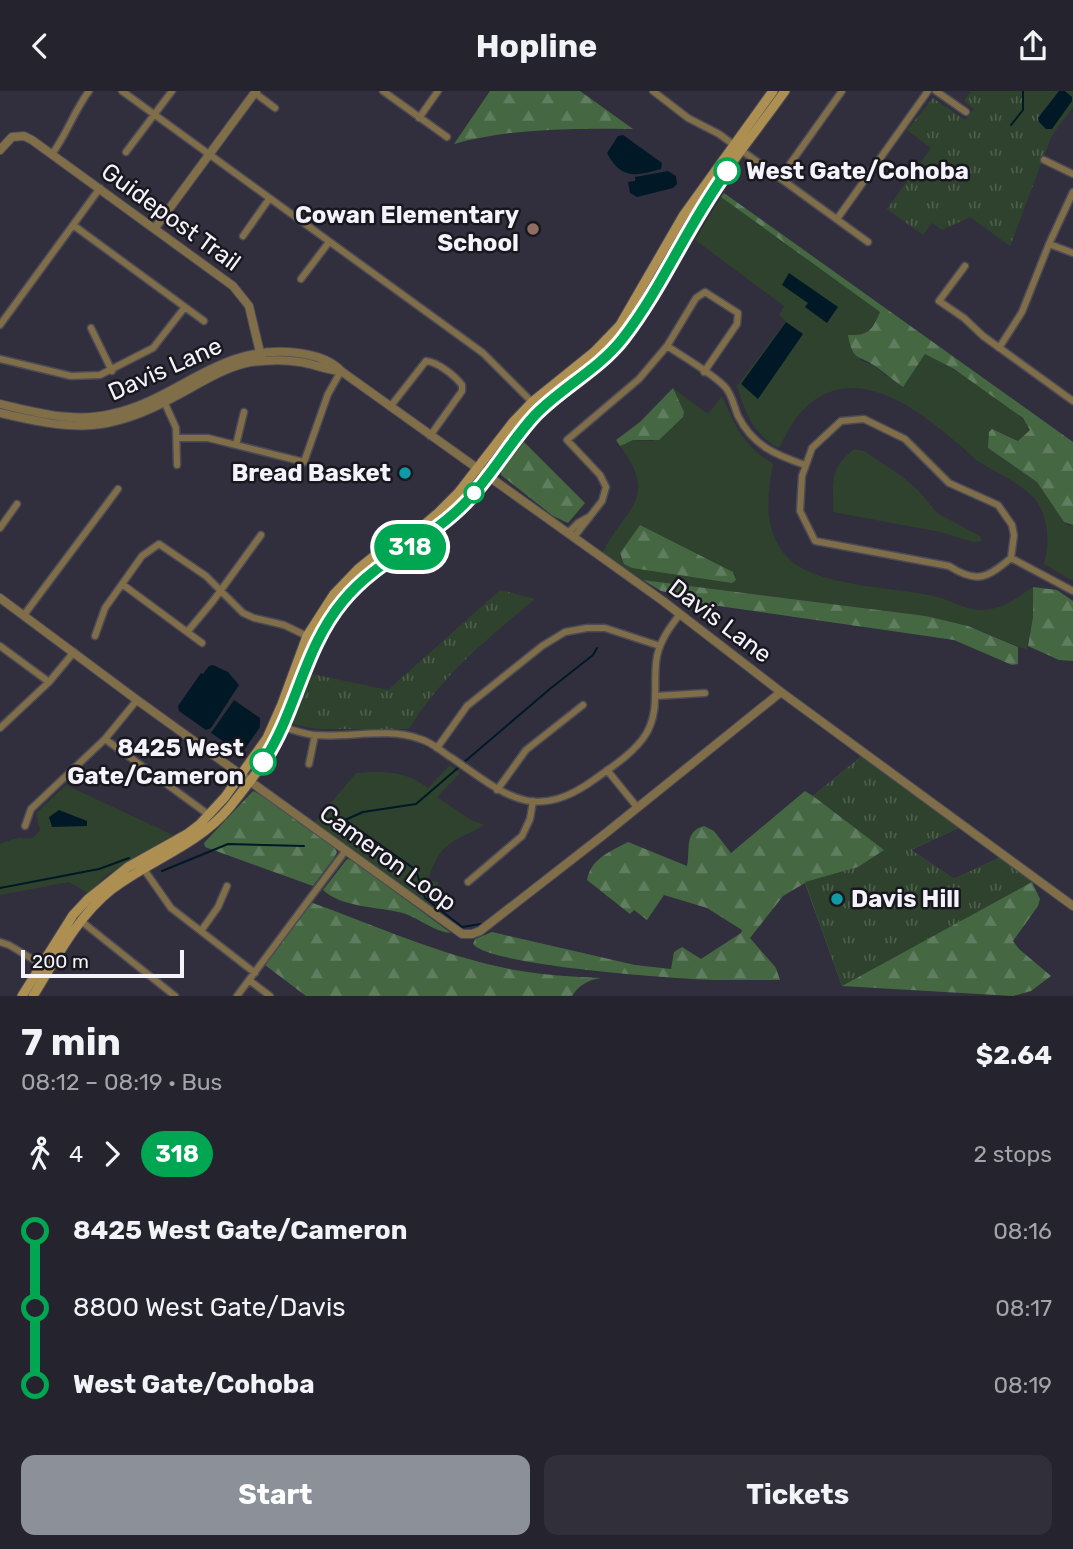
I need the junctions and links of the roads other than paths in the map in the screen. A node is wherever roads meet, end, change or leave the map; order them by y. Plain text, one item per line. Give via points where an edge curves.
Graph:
1 (89, 91) edge
2 (122, 91) edge
3 (172, 91) edge
4 (383, 91) edge
5 (438, 91) edge
6 (653, 91) edge
7 (774, 91) edge
8 (785, 91) edge
9 (842, 91) edge
10 (929, 91) edge
11 (936, 91) edge
12 (256, 92) edge
13 (275, 108) dead end
14 (966, 112) dead end
15 (154, 115) junction
16 (419, 118) junction
17 (447, 137) dead end
18 (738, 149) junction
19 (0, 150) edge
20 (126, 152) dead end
21 (52, 154) junction
22 (209, 155) junction
23 (1044, 160) dead end
24 (1073, 174) edge
25 (780, 178) junction
26 (100, 188) junction
27 (1073, 192) edge
28 (269, 199) junction
29 (837, 219) junction
30 (73, 225) junction
31 (155, 228) junction
32 (243, 236) dead end
33 (328, 242) junction
34 (868, 242) dead end
35 (1049, 244) junction
36 (1073, 253) edge
37 (965, 266) dead end
38 (301, 279) dead end
39 (643, 287) junction
40 (185, 307) junction
41 (204, 321) dead end
42 (0, 325) edge
43 (91, 328) dead end
44 (627, 332) junction
45 (667, 346) junction
46 (999, 348) junction
47 (262, 356) junction
48 (0, 359) edge
49 (112, 371) junction
50 (341, 371) junction
51 (569, 371) junction
52 (585, 373) junction
53 (704, 373) junction
54 (162, 398) junction
55 (1073, 401) edge
56 (532, 402) junction
57 (0, 404) edge
58 (390, 407) junction
59 (244, 412) dead end
60 (0, 413) edge
61 (430, 436) junction
62 (178, 438) junction
63 (236, 445) junction
64 (177, 465) dead end
65 (805, 465) junction
66 (476, 470) junction
67 (487, 477) junction
68 (118, 489) dead end
69 (17, 504) dead end
70 (0, 528) edge
71 (261, 535) dead end
72 (571, 535) junction
73 (1011, 558) junction
74 (122, 585) junction
75 (219, 591) junction
76 (1073, 591) edge
77 (0, 599) edge
78 (329, 600) junction
79 (680, 614) junction
80 (24, 615) junction
81 (188, 631) junction
82 (94, 636) dead end
83 (307, 636) junction
84 (317, 639) junction
85 (202, 643) dead end
86 (0, 646) edge
87 (660, 646) junction
88 (74, 652) junction
89 (49, 682) junction
90 (301, 682) junction
91 (705, 692) dead end
92 (781, 692) junction
93 (656, 696) junction
94 (137, 700) junction
95 (583, 705) dead end
96 (284, 727) junction
97 (0, 728) edge
98 (315, 735) junction
99 (104, 739) junction
100 (437, 748) junction
101 (309, 764) dead end
102 (607, 771) junction
103 (246, 778) junction
104 (497, 790) junction
105 (533, 801) junction
106 (637, 807) junction
107 (209, 815) junction
108 (25, 826) dead end
109 (346, 850) junction
110 (141, 865) junction
111 (468, 882) dead end
112 (227, 885) dead end
113 (1073, 906) edge
114 (81, 921) junction
115 (201, 931) junction
116 (0, 942) edge
117 (45, 967) junction
118 (255, 973) junction
119 (249, 980) junction
120 (22, 996) edge
121 (33, 996) edge
122 (175, 996) edge
123 (237, 996) edge
124 (270, 996) edge

1 - 21 street
2 - 15 street
3 - 15 street
4 - 16 street
5 - 16 street
6 - 18 street
7 - 18 main road
8 - 18 main road
9 - 25 street
10 - 29 street
11 - 14 street
12 - 13 street
12 - 22 street
15 - 20 street
15 - 22 street
16 - 17 street
18 - 25 street
18 - 39 main road via 683,216
18 - 44 main road
19 - 21 street, Guidepost Trail via 18,136 32,139
21 - 26 street, Guidepost Trail
22 - 28 street
22 - 31 street
23 - 24 street
25 - 29 street
26 - 30 street
26 - 31 street, Guidepost Trail
27 - 35 street
28 - 32 street
28 - 33 street
29 - 34 street
30 - 40 street
30 - 42 street
31 - 47 street, Guidepost Trail via 242,296 254,319
33 - 38 street
33 - 56 street via 483,353
35 - 36 street
35 - 46 street via 1022,312
37 - 46 street via 939,301
39 - 44 main road via 646,294
39 - 51 main road via 620,324
40 - 41 street
40 - 49 street via 153,348
43 - 49 street
44 - 52 main road
45 - 53 street
45 - 53 street via 699,294 710,293 738,313 739,320
45 - 72 street via 639,379 567,440 606,484 602,501
46 - 55 street
47 - 50 street, Davis Lane via 288,352 318,357
47 - 54 street, Davis Lane via 229,360
48 - 49 street via 79,377
50 - 58 street, Davis Lane
50 - 63 street via 303,462
51 - 52 main road
51 - 56 main road
52 - 67 main road via 535,415
53 - 65 street via 726,388 756,442
54 - 57 street, Davis Lane via 94,418 58,417
54 - 60 street, Davis Lane via 128,419 94,426 59,426
54 - 62 street
56 - 66 main road
58 - 61 street, Davis Lane
58 - 61 street via 426,361 459,381 462,391
59 - 63 street
61 - 66 street, Davis Lane
62 - 63 street via 208,438
62 - 64 street
65 - 73 street via 800,511 815,541 949,566 979,577 992,574
65 - 73 street via 812,448 841,421 864,419 905,439 949,483 998,505 1012,525
66 - 67 street, Davis Lane
66 - 78 main road via 438,513 379,552
67 - 72 street, Davis Lane
67 - 84 main road via 451,518 356,587
68 - 80 street
69 - 70 street
71 - 75 street
72 - 79 street, Davis Lane
73 - 76 street
74 - 75 street via 142,556 159,544 206,576
74 - 81 street
74 - 82 street via 101,614
75 - 81 street
75 - 83 street via 248,616 274,621
77 - 80 street, Cameron Loop
78 - 83 main road
78 - 84 main road via 315,631
79 - 87 street
79 - 92 street, Davis Lane
80 - 88 street, Cameron Loop
81 - 85 street
83 - 90 main road via 310,641
83 - 103 main road via 275,723
84 - 90 main road
86 - 89 street
87 - 93 street
87 - 100 street via 605,628 565,632 467,706
88 - 89 street
88 - 94 street, Cameron Loop
89 - 97 street
90 - 96 main road
91 - 93 street
92 - 106 street, Cameron Loop
92 - 113 street, Davis Lane
93 - 102 street via 652,721 640,743
94 - 99 street
94 - 103 street, Cameron Loop
95 - 104 street via 526,751
96 - 98 street
96 - 103 main road
98 - 100 street via 397,733
98 - 101 street
99 - 107 street
99 - 108 street via 31,809
100 - 104 street
102 - 105 street via 566,796
102 - 106 street
103 - 107 main road
103 - 109 street, Cameron Loop
103 - 110 main road via 224,813 196,839
104 - 105 street
105 - 111 street via 522,836
106 - 109 street, Cameron Loop via 472,935 453,929
107 - 110 main road
109 - 118 street
110 - 114 main road
110 - 115 street via 171,908
110 - 117 main road via 88,899 73,915
112 - 115 street
114 - 117 main road
114 - 122 street
115 - 118 street
116 - 117 street
117 - 120 main road
117 - 121 main road
118 - 119 street
119 - 123 street
119 - 124 street

